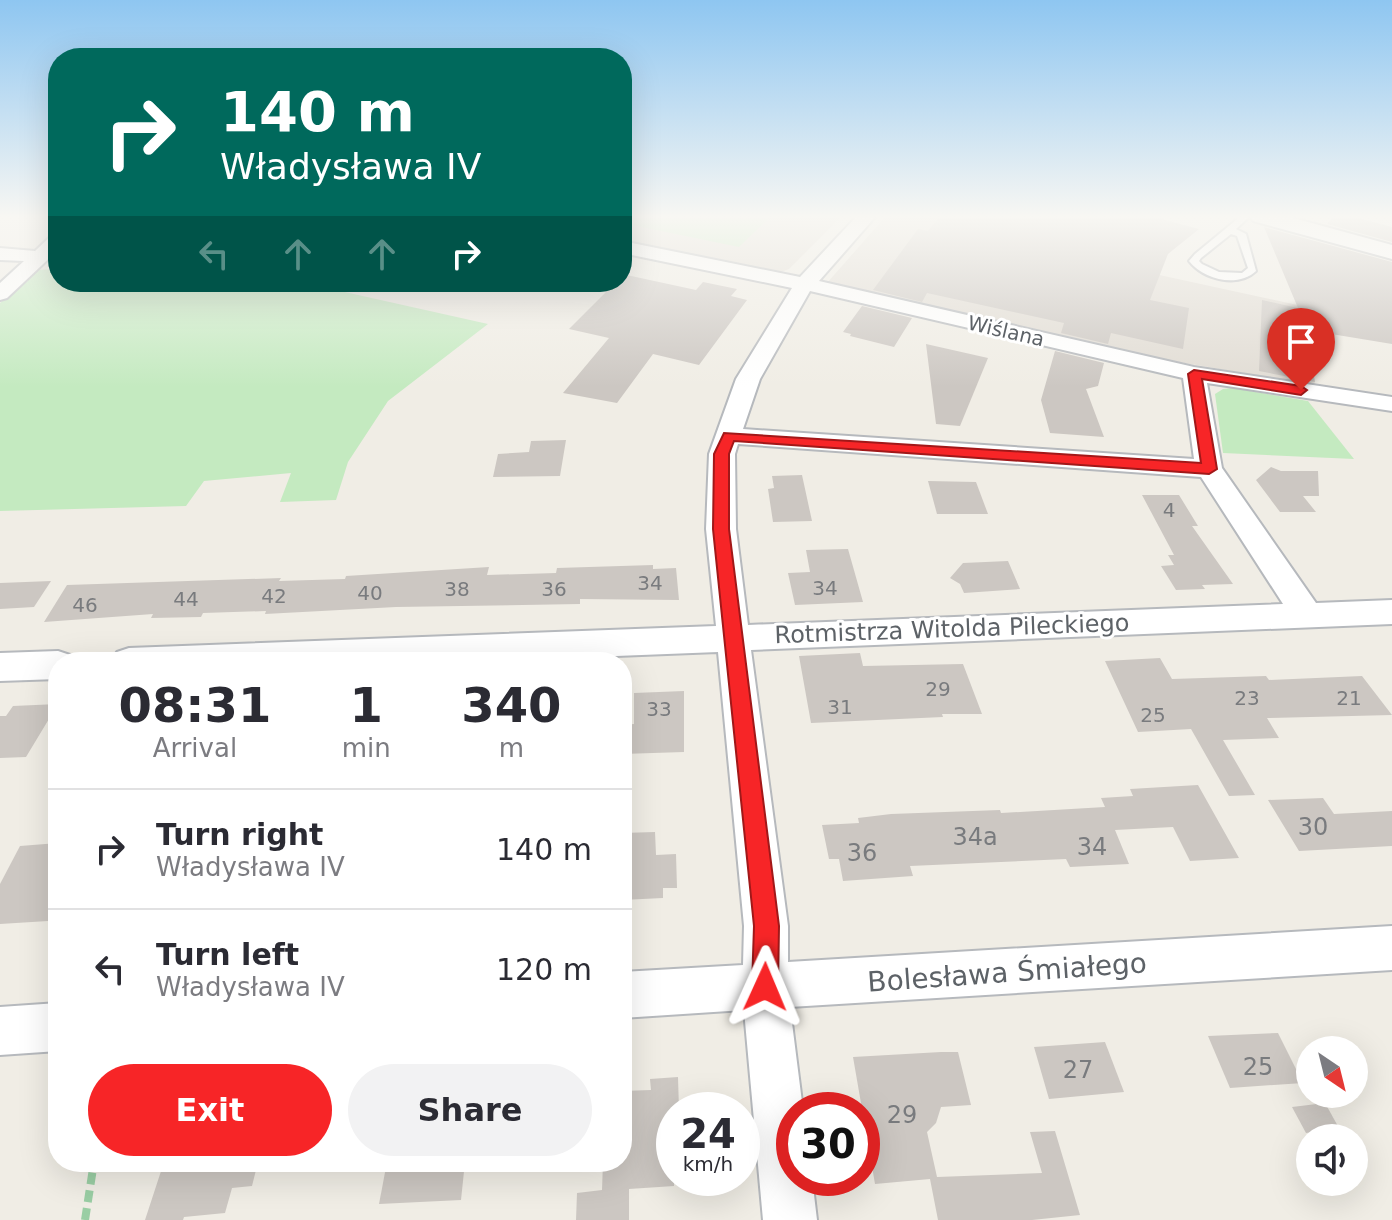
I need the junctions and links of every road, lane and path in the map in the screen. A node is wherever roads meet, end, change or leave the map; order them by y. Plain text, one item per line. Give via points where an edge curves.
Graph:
1 (23, 273) edge
2 (746, 273) edge
3 (815, 273) edge
4 (1214, 273) edge
5 (1249, 273) edge
6 (804, 285) junction
7 (0, 294) edge
8 (1194, 374) junction
9 (1392, 404) edge
10 (729, 436) junction
11 (1209, 469) junction
12 (1392, 612) edge
13 (1308, 616) junction
14 (734, 637) junction
15 (371, 652) edge
16 (48, 665) edge
17 (0, 667) edge
18 (1392, 948) edge
19 (765, 987) junction
20 (632, 994) edge
21 (48, 1028) edge
22 (0, 1031) edge
23 (92, 1172) edge
24 (85, 1220) edge
25 (790, 1220) edge

1 - 7 street
2 - 6 street, Wiślana
3 - 6 street
4 - 5 lane
6 - 8 street, Wiślana
6 - 10 street via 748,379
8 - 9 street, Wiślana
8 - 11 street
10 - 11 street
10 - 14 street via 722,454 721,529
11 - 13 street
12 - 13 street, Rotmistrza Witolda Pileckiego
13 - 14 street, Rotmistrza Witolda Pileckiego
14 - 15 street, Rotmistrza Witolda Pileckiego
14 - 19 street via 766,926
16 - 17 street
18 - 19 street, Bolesława Śmiałego
19 - 20 street, Bolesława Śmiałego
19 - 25 street
21 - 22 street
23 - 24 path

